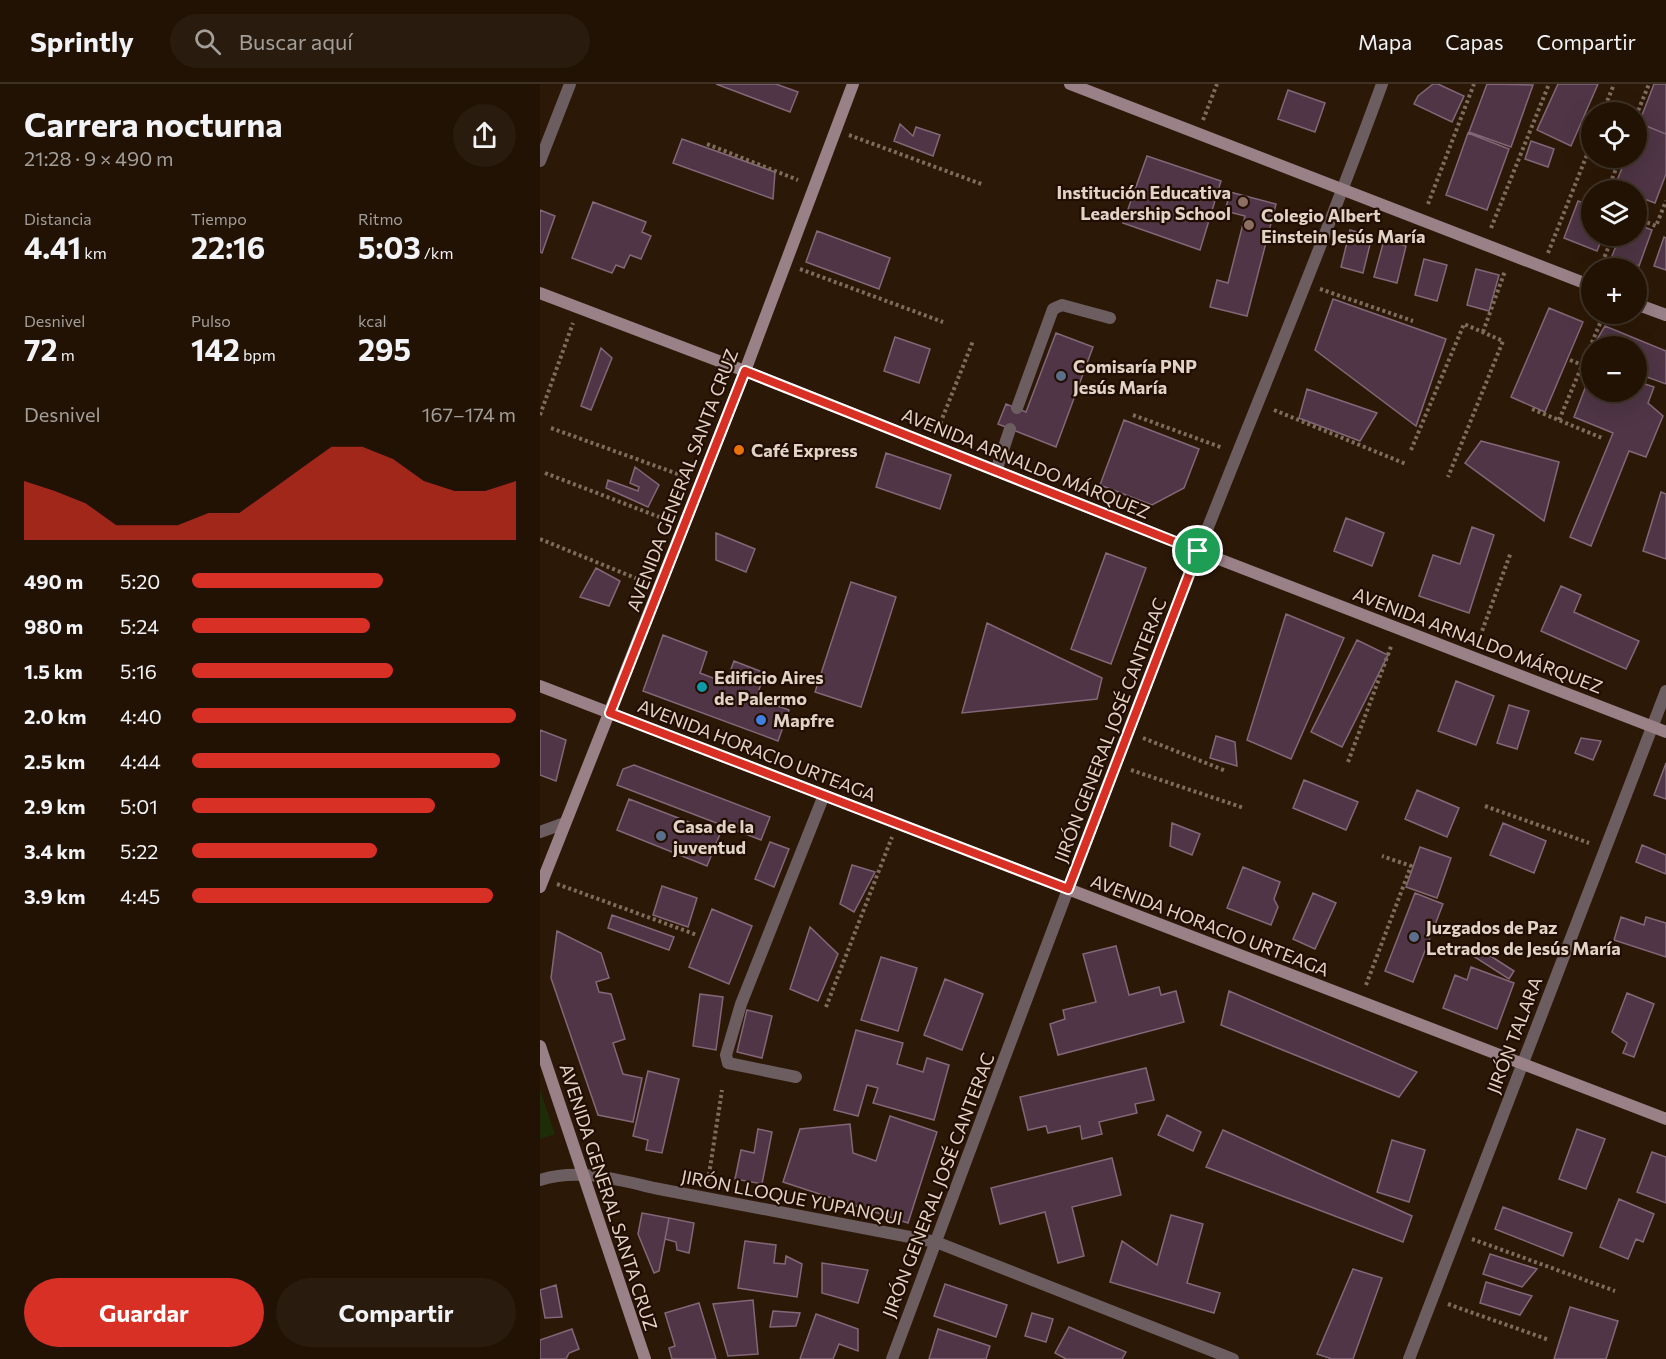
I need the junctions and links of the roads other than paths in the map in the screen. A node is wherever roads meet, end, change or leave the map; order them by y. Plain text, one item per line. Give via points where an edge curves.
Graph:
1 (570, 84) edge
2 (853, 84) edge
3 (1070, 84) edge
4 (1382, 84) edge
5 (540, 162) edge
6 (1344, 190) junction
7 (1581, 282) edge
8 (540, 293) edge
9 (1647, 308) edge
10 (1666, 315) edge
11 (1110, 318) dead end
12 (745, 371) junction
13 (1017, 408) dead end
14 (1010, 429) dead end
15 (996, 471) junction
16 (1198, 551) junction
17 (540, 686) edge
18 (1666, 691) edge
19 (610, 713) junction
20 (1652, 726) junction
21 (1666, 732) edge
22 (824, 795) junction
23 (565, 823) junction
24 (540, 832) edge
25 (542, 883) edge
26 (1068, 889) junction
27 (540, 1046) edge
28 (1522, 1064) junction
29 (796, 1077) dead end
30 (1666, 1119) edge
31 (582, 1174) junction
32 (540, 1180) edge
33 (936, 1242) junction
34 (645, 1359) edge
35 (892, 1359) edge
36 (1233, 1359) edge
37 (1409, 1359) edge

1 - 5 street
2 - 12 street, AVENIDA GENERAL SANTA CRUZ
3 - 6 street
4 - 6 street, JIRÓN GENERAL JOSÉ CANTERAC
6 - 7 street
6 - 16 street, JIRÓN GENERAL JOSÉ CANTERAC
8 - 12 street, AVENIDA ARNALDO MÁRQUEZ
9 - 10 street
11 - 13 street via 1062,305 1053,309
12 - 15 street, AVENIDA ARNALDO MÁRQUEZ
12 - 19 street, AVENIDA GENERAL SANTA CRUZ
14 - 15 street
15 - 16 street, AVENIDA ARNALDO MÁRQUEZ
16 - 20 street, AVENIDA ARNALDO MÁRQUEZ
16 - 26 street, JIRÓN GENERAL JOSÉ CANTERAC
17 - 19 street, AVENIDA HORACIO URTEAGA
18 - 20 street, JIRÓN TALARA
19 - 22 street, AVENIDA HORACIO URTEAGA
19 - 23 street, AVENIDA GENERAL SANTA CRUZ
20 - 21 street, AVENIDA ARNALDO MÁRQUEZ
20 - 28 street, JIRÓN TALARA
22 - 26 street, AVENIDA HORACIO URTEAGA
22 - 29 street via 741,1004 726,1055 728,1063
23 - 24 street
23 - 25 street, AVENIDA GENERAL SANTA CRUZ
26 - 28 street, AVENIDA HORACIO URTEAGA
26 - 33 street, JIRÓN GENERAL JOSÉ CANTERAC
27 - 31 street, AVENIDA GENERAL SANTA CRUZ
28 - 30 street, AVENIDA HORACIO URTEAGA
28 - 37 street, JIRÓN TALARA
31 - 32 street, JIRÓN LLOQUE YUPANQUI
31 - 33 street, JIRÓN LLOQUE YUPANQUI
31 - 34 street, AVENIDA GENERAL SANTA CRUZ
33 - 35 street, JIRÓN GENERAL JOSÉ CANTERAC
33 - 36 street, JIRÓN LLOQUE YUPANQUI

